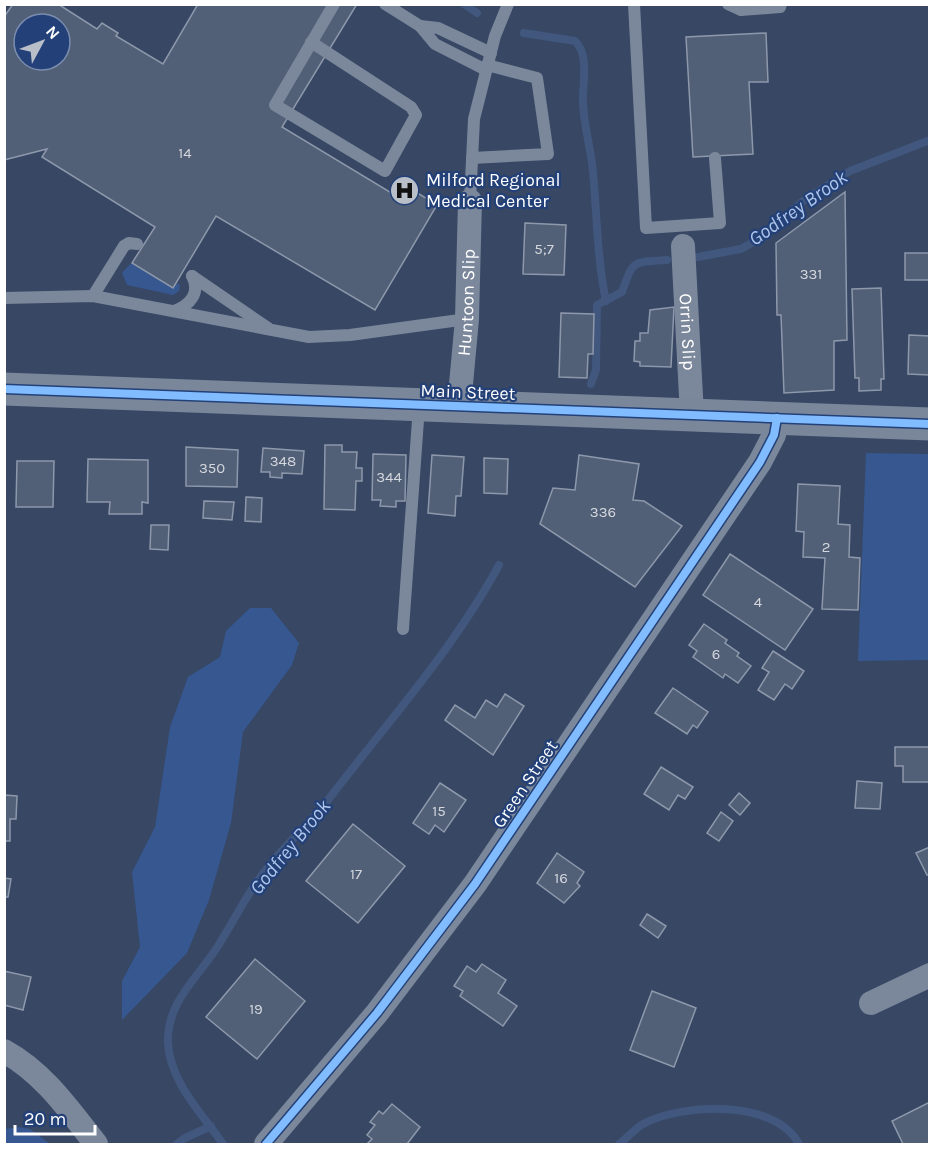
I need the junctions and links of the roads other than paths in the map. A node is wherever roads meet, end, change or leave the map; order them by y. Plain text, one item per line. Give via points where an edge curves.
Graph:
1 (334, 4) edge
2 (385, 4) edge
3 (508, 4) edge
4 (634, 4) edge
5 (728, 4) edge
6 (781, 4) edge
7 (420, 26) junction
8 (311, 42) junction
9 (488, 63) junction
10 (472, 158) junction
11 (715, 158) dead end
12 (470, 201) joint
13 (683, 236) junction
14 (137, 244) dead end
15 (93, 296) junction
16 (4, 298) edge
17 (174, 312) junction
18 (467, 319) junction
19 (273, 331) junction
20 (4, 389) edge
21 (419, 405) junction
22 (459, 406) junction
23 (692, 415) junction
24 (777, 418) junction
25 (930, 424) edge
26 (403, 628) dead end
27 (930, 975) edge
28 (871, 1003) dead end
29 (4, 1052) edge
30 (96, 1144) edge
31 (266, 1144) edge

1 - 8 lane
2 - 7 lane
3 - 9 lane
4 - 13 lane via 646,228
5 - 6 lane via 741,10
7 - 9 lane via 438,28
7 - 9 lane via 435,44
8 - 8 lane via 411,107 416,115 385,171 275,105
9 - 10 lane via 474,119
9 - 10 lane via 537,78 548,154
10 - 12 lane
11 - 13 lane via 720,223
12 - 18 street, Huntoon Slip
13 - 23 street, Orrin Slip
14 - 15 lane via 124,246
15 - 16 lane
15 - 17 lane
17 - 19 lane
17 - 19 lane via 193,297 196,289 192,276
18 - 19 lane via 350,335 309,337
18 - 22 street, Huntoon Slip
20 - 21 main road, Main Street
21 - 22 main road, Main Street
21 - 26 lane
22 - 23 main road, Main Street
23 - 24 main road, Main Street
24 - 25 main road, Main Street
24 - 31 street, Green Street via 774,435 760,462 475,884 377,1013
27 - 28 street
29 - 30 street via 44,1081

